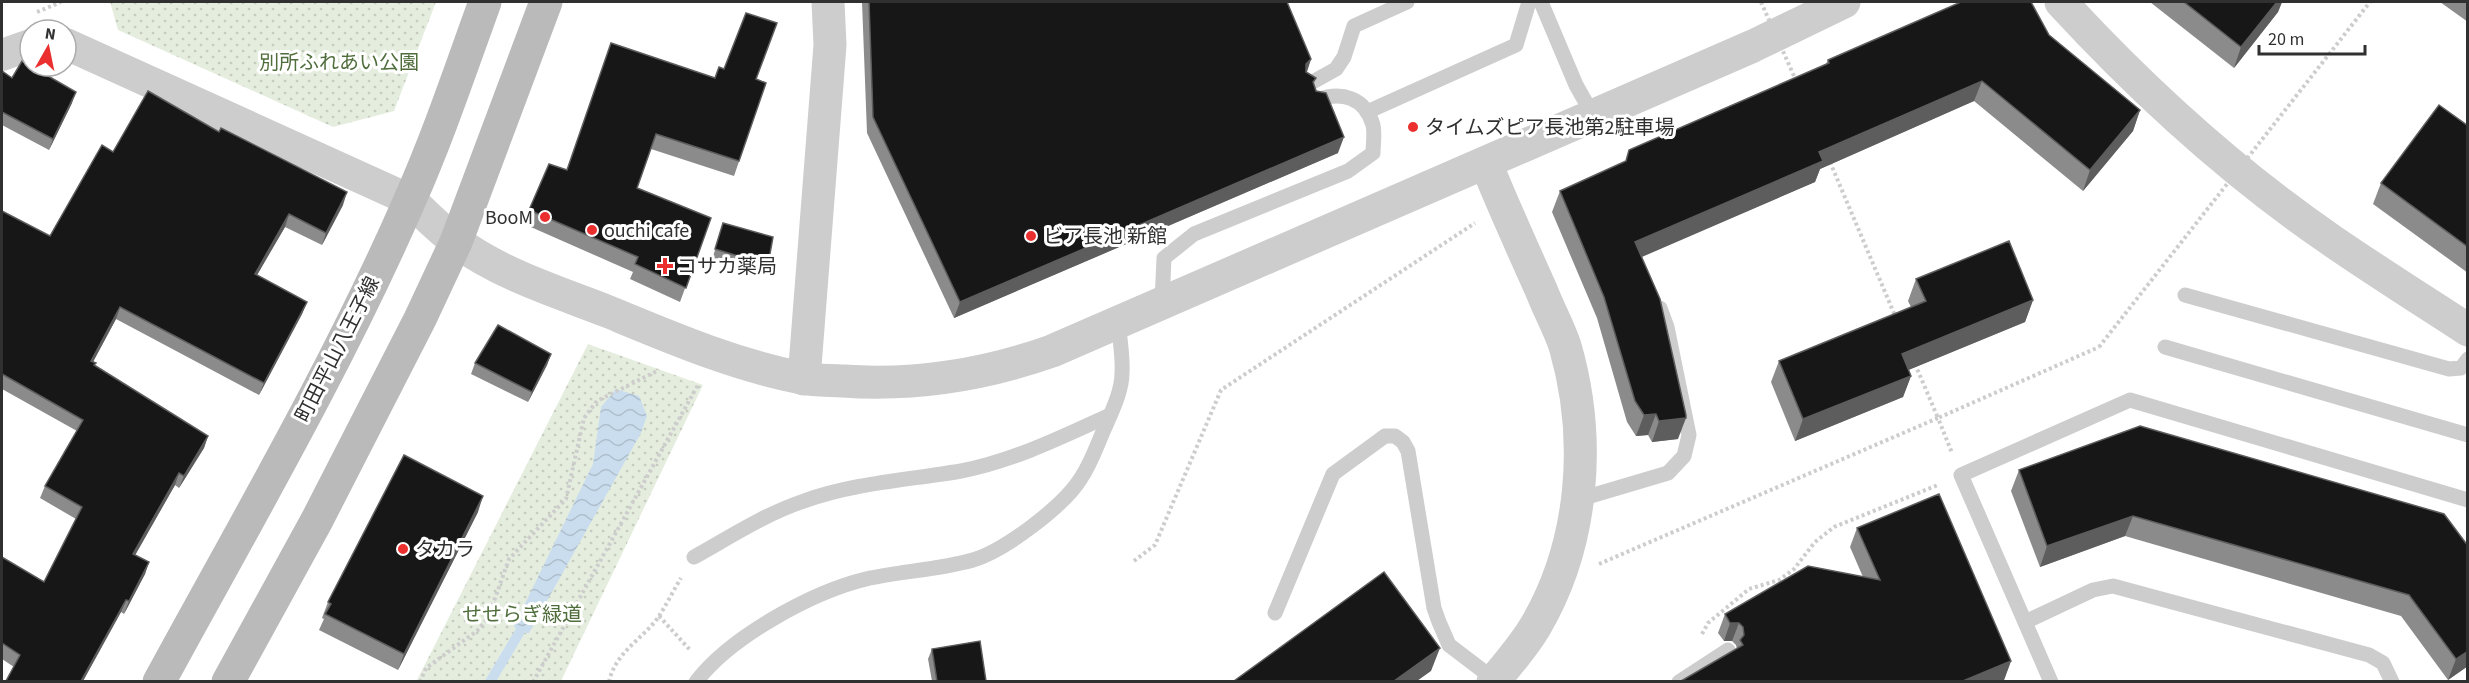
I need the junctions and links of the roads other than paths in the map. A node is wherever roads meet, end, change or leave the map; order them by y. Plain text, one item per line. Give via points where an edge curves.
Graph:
1 (485, 2) edge
2 (546, 2) edge
3 (828, 2) edge
4 (1407, 2) edge
5 (1529, 2) edge
6 (1541, 2) edge
7 (1844, 2) edge
8 (2061, 2) edge
9 (18, 49) edge
10 (78, 49) edge
11 (2, 55) edge
12 (1310, 84) edge
13 (1317, 100) edge
14 (1367, 112) junction
15 (1594, 117) junction
16 (1486, 163) junction
17 (410, 200) junction
18 (456, 242) junction
19 (2185, 295) dead end
20 (1656, 298) edge
21 (1162, 303) junction
22 (1118, 323) junction
23 (2468, 330) edge
24 (2165, 347) dead end
25 (2468, 359) edge
26 (804, 379) junction
27 (1110, 415) junction
28 (2468, 435) edge
29 (1577, 500) junction
30 (2468, 500) edge
31 (694, 557) road end
32 (1275, 613) dead end
33 (2025, 622) junction
34 (1728, 650) edge
35 (159, 681) edge
36 (228, 681) edge
37 (696, 681) edge
38 (1494, 681) edge
39 (1679, 681) edge
40 (2051, 681) edge
41 (2392, 681) edge

1 - 17 main road, 町田平山八王子線
2 - 18 main road
3 - 26 street via 830,45
4 - 12 lane via 1354,26 1336,69
5 - 14 lane via 1516,45
6 - 15 lane
7 - 15 street
8 - 23 street via 2134,77 2225,159 2329,238
9 - 11 street
10 - 17 street
13 - 14 lane via 1341,94 1356,100
14 - 21 lane via 1373,126 1372,153 1348,171 1194,234 1164,258
15 - 16 street
16 - 21 street
16 - 29 street via 1564,345 1580,430
17 - 18 street
17 - 35 main road, 町田平山八王子線 via 350,326
18 - 26 street via 498,267 684,343
18 - 36 main road via 317,520
19 - 25 lane via 2449,369 2461,368
20 - 29 lane via 1667,327 1689,435 1684,456 1668,473
21 - 22 street
22 - 26 street via 1022,362 956,378 870,383
22 - 27 lane via 1123,374
24 - 28 lane
27 - 31 lane via 993,463 840,489 803,501
27 - 37 lane via 1080,480 1053,509 997,550 975,560 865,579 837,588 768,621
29 - 38 street via 1572,537 1551,594 1525,643
30 - 33 lane via 2130,400 1961,475
32 - 38 lane via 1333,474 1385,436 1395,436 1408,452 1434,608 1444,636 1449,645
33 - 40 lane
33 - 41 lane via 2093,590 2113,586 2369,655 2382,663
34 - 39 lane

